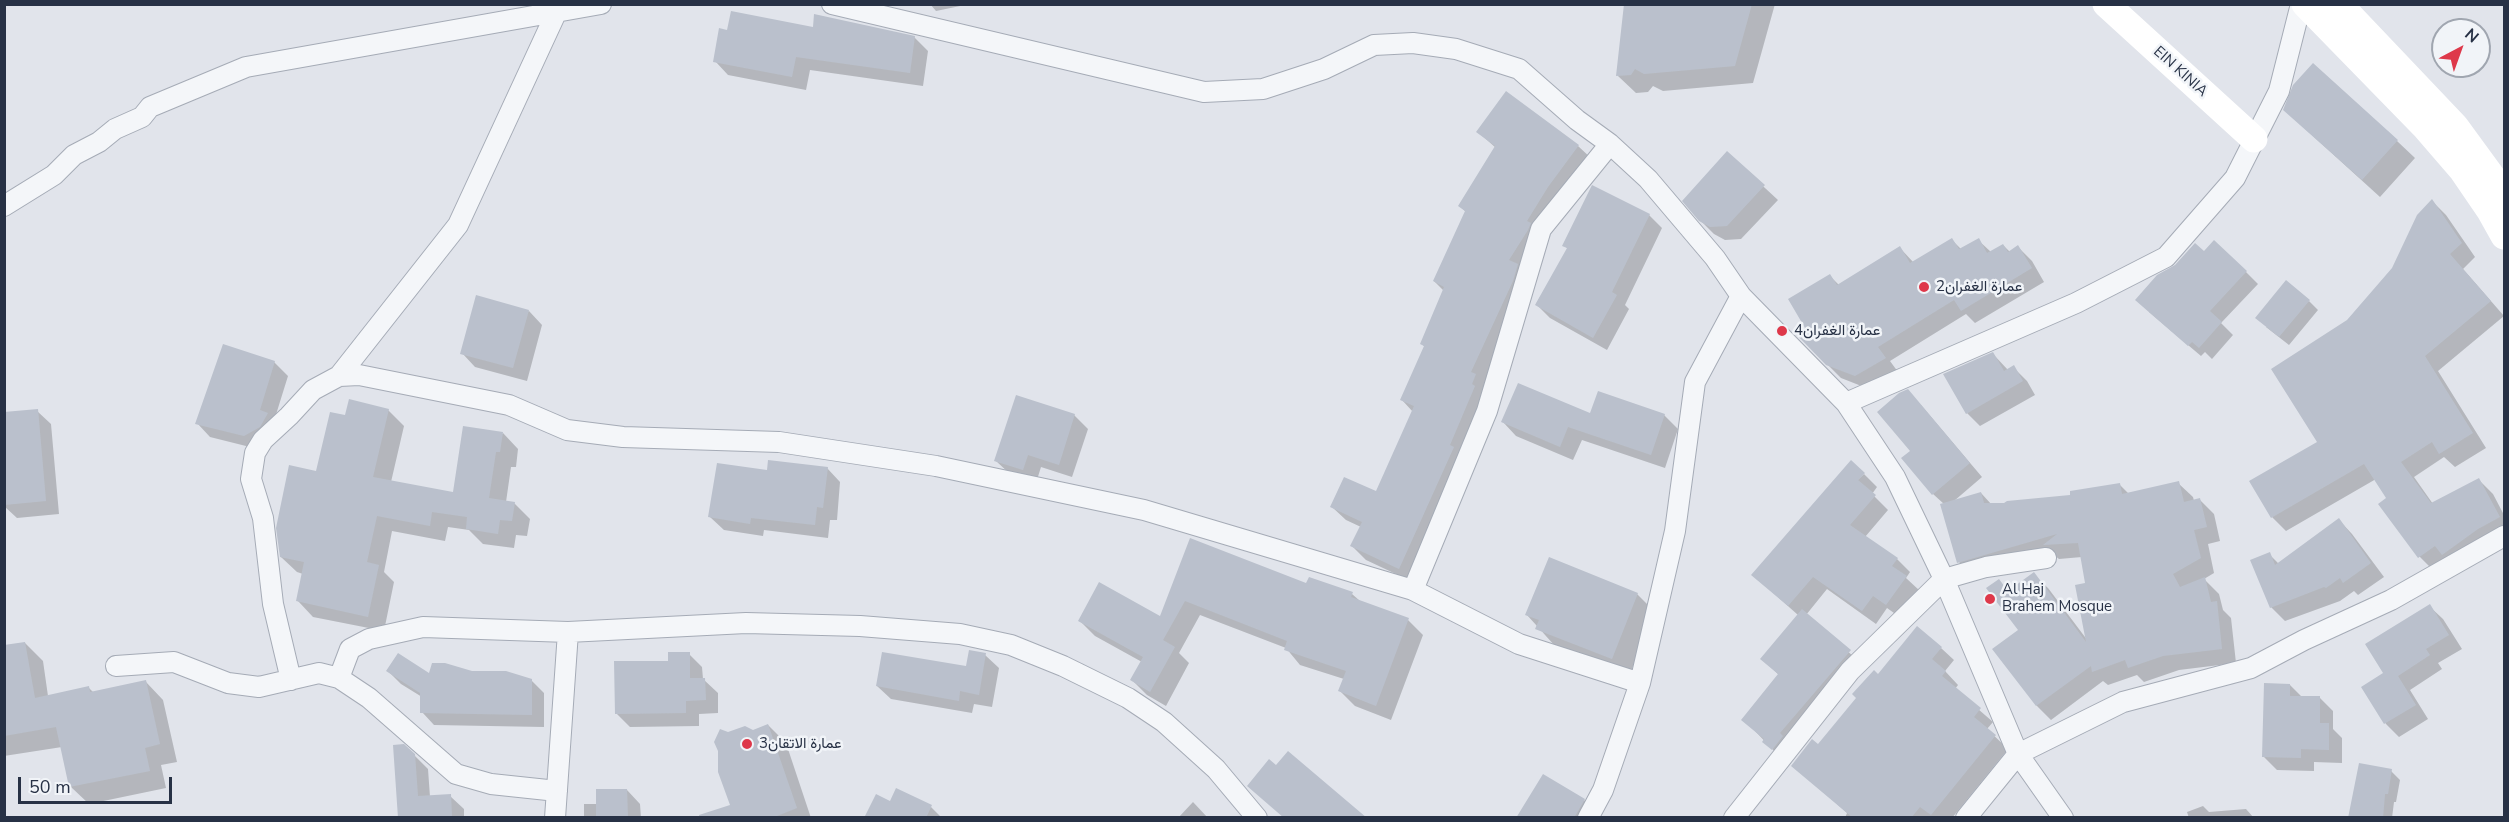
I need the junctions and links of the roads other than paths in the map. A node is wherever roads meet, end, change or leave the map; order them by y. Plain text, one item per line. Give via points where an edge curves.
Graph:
1 (601, 4) edge
2 (832, 4) edge
3 (2106, 4) edge
4 (2301, 4) edge
5 (2305, 4) edge
6 (2339, 4) edge
7 (557, 11) junction
8 (2254, 139) junction
9 (1610, 144) junction
10 (2505, 193) edge
11 (4, 206) edge
12 (2505, 236) edge
13 (1742, 296) junction
14 (339, 376) junction
15 (1846, 403) junction
16 (2505, 537) edge
17 (2046, 558) dead end
18 (1944, 579) junction
19 (1413, 590) junction
20 (568, 632) junction
21 (116, 666) dead end
22 (339, 678) junction
23 (291, 680) junction
24 (1641, 683) junction
25 (2018, 754) junction
26 (556, 791) junction
27 (555, 818) edge
28 (1257, 818) edge
29 (1587, 818) edge
30 (1734, 818) edge
31 (1966, 818) edge
32 (2063, 818) edge

1 - 7 street
2 - 9 street via 1204,92 1263,89 1324,69 1374,45 1413,43 1456,49 1520,69
3 - 8 main road, EIN KINIA
4 - 8 street via 2279,91
5 - 12 main road via 2462,170
6 - 10 main road via 2455,126
7 - 11 street via 246,67 150,107 142,117 74,154 54,175
7 - 14 street via 458,225
8 - 15 street via 2235,178 2166,257 2076,303
9 - 13 street via 1648,179
9 - 19 street via 1541,230 1487,411
13 - 15 street
13 - 24 street via 1695,382 1675,531
14 - 19 street via 399,381 509,405 567,430 623,437 779,442 936,466 1143,510
14 - 23 street via 313,390 255,453 251,479 263,518 273,604
15 - 18 street via 1895,477
16 - 25 street via 2391,600 2252,668 2123,702
17 - 18 street via 1986,567
18 - 25 street
18 - 30 street via 1850,671
19 - 24 street via 1520,644
20 - 22 street via 423,627 369,639 350,649
20 - 26 street
20 - 28 street via 746,623 860,626 960,634 1011,645 1128,698 1164,722 1216,769
21 - 23 street via 174,662 228,683 259,687
22 - 23 street via 319,673
22 - 26 street via 369,698 456,774 491,784
24 - 29 street via 1602,790
25 - 31 street
25 - 32 street
26 - 27 street

